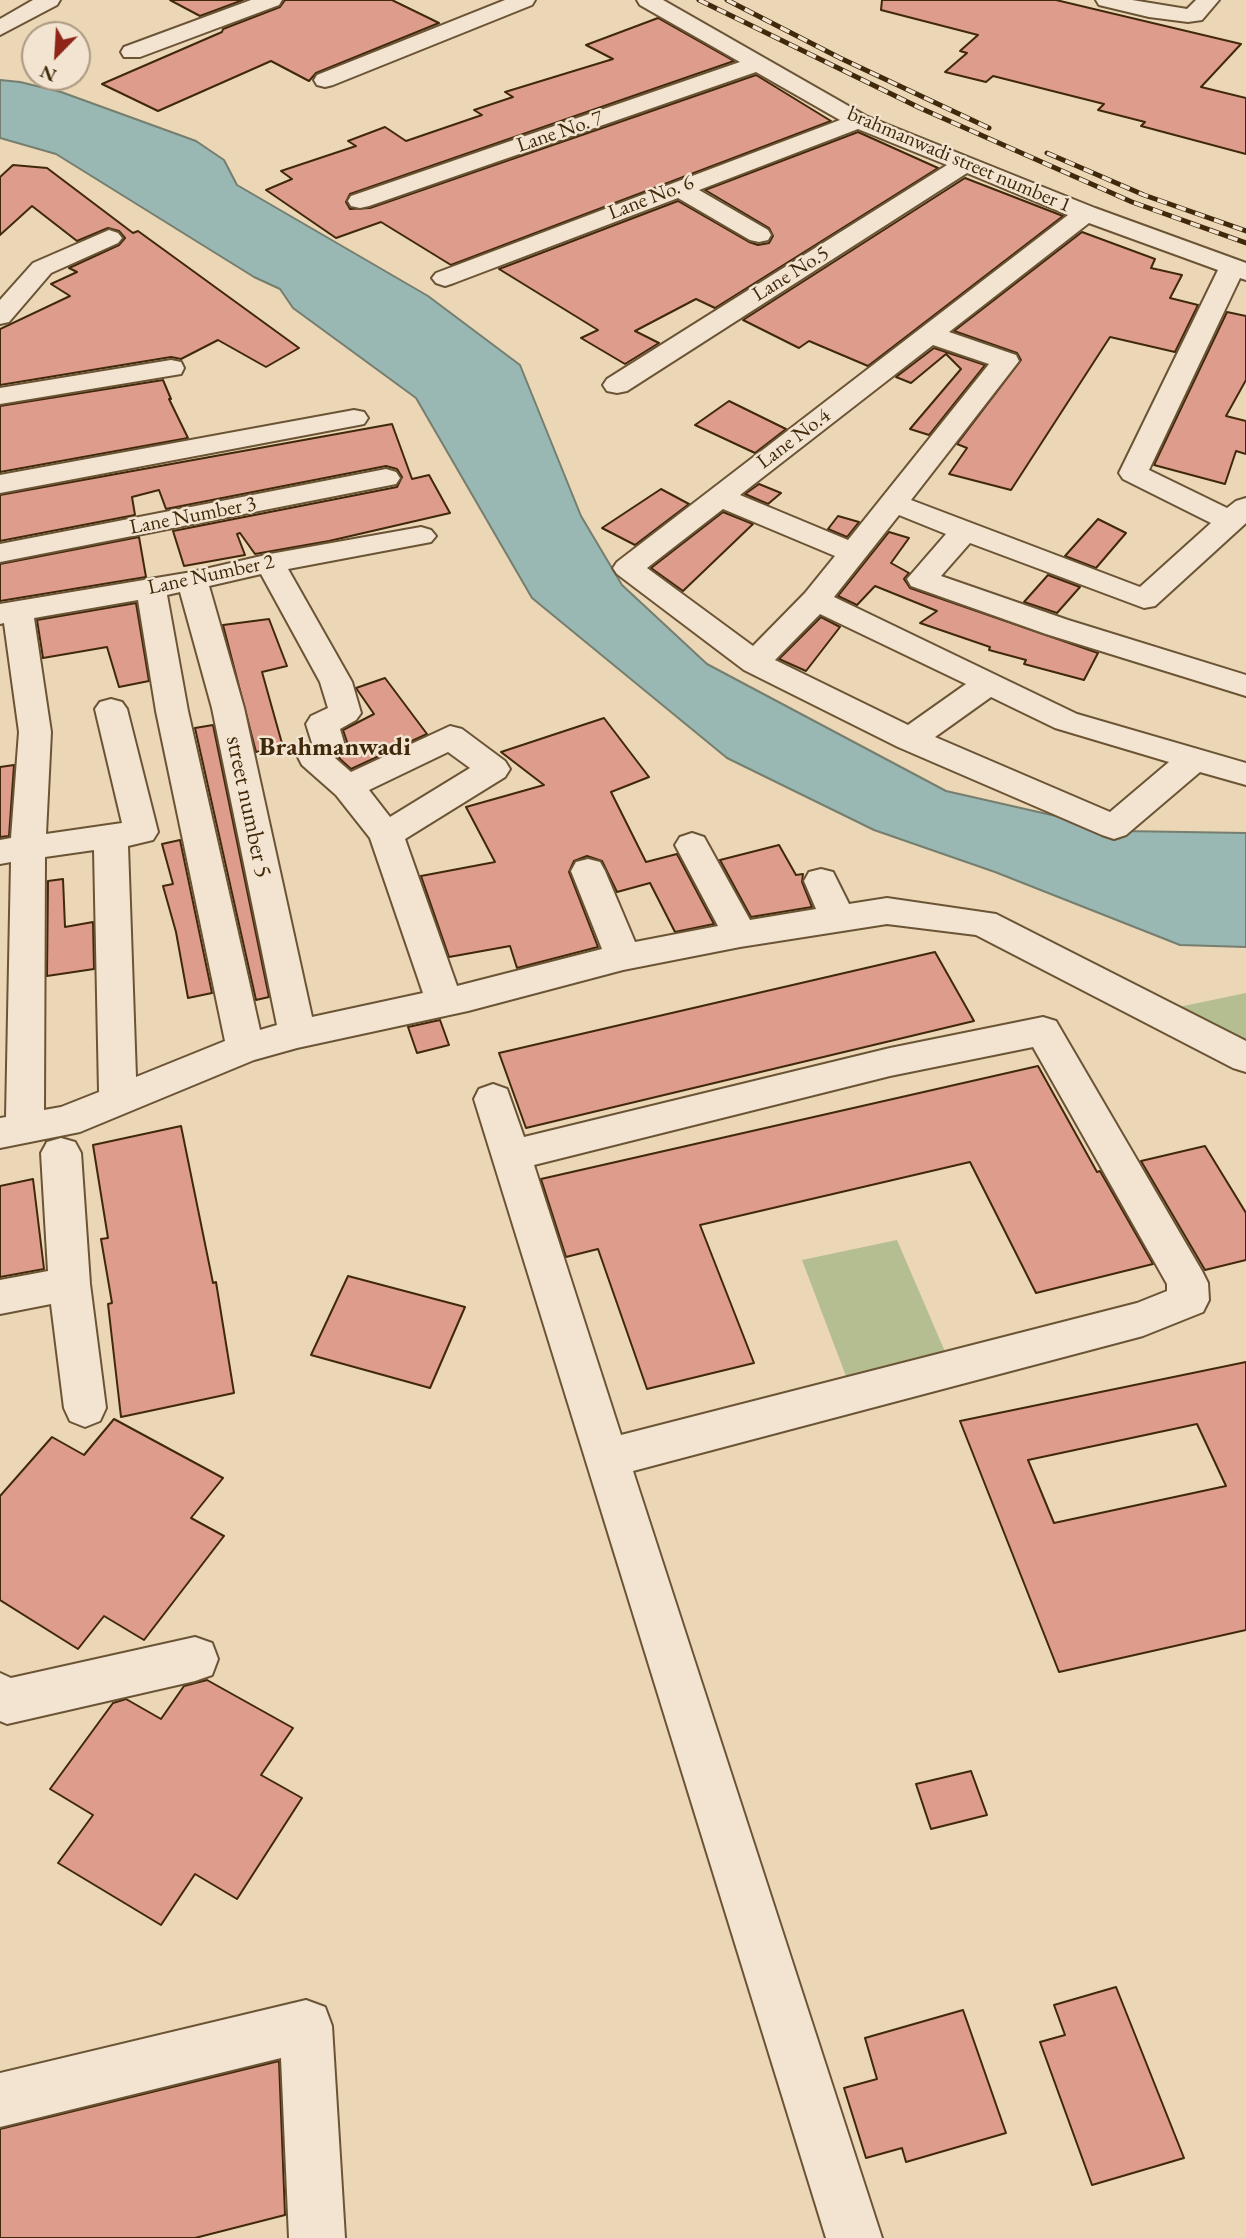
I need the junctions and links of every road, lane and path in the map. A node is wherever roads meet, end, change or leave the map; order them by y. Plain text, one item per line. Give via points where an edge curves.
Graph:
1 (49, 0) edge
2 (271, 0) edge
3 (524, 0) edge
4 (648, 0) edge
5 (1107, 0) edge
6 (1149, 0) edge
7 (1201, 8) edge
8 (0, 28) edge
9 (132, 52) dead end
10 (760, 63) junction
11 (325, 80) dead end
12 (858, 121) junction
13 (965, 164) junction
14 (679, 188) junction
15 (360, 201) dead end
16 (1086, 213) junction
17 (758, 235) dead end
18 (109, 238) dead end
19 (1239, 270) edge
20 (445, 278) dead end
21 (0, 316) edge
22 (931, 335) junction
23 (172, 368) dead end
24 (617, 385) dead end
25 (0, 396) edge
26 (354, 418) dead end
27 (386, 478) dead end
28 (0, 484) edge
29 (719, 497) junction
30 (893, 503) junction
31 (1238, 514) edge
32 (965, 530) junction
33 (421, 536) dead end
34 (0, 553) edge
35 (854, 554) junction
36 (270, 563) junction
37 (192, 581) junction
38 (150, 588) junction
39 (816, 600) junction
40 (9, 613) edge
41 (755, 663) junction
42 (989, 683) junction
43 (1246, 686) edge
44 (111, 709) dead end
45 (911, 738) junction
46 (1194, 759) junction
47 (1246, 774) edge
48 (348, 787) junction
49 (386, 835) junction
50 (111, 837) junction
51 (692, 845) dead end
52 (14, 850) edge
53 (588, 871) dead end
54 (821, 881) dead end
55 (836, 917) junction
56 (740, 934) junction
57 (623, 957) junction
58 (444, 1000) junction
59 (298, 1034) junction
60 (245, 1048) junction
61 (1246, 1058) edge
62 (118, 1098) junction
63 (493, 1099) dead end
64 (12, 1131) edge
65 (61, 1153) dead end
66 (512, 1155) junction
67 (69, 1284) junction
68 (0, 1297) edge
69 (85, 1408) dead end
70 (608, 1458) junction
71 (195, 1659) dead end
72 (2, 1703) edge
73 (0, 2101) edge
74 (317, 2238) edge
75 (854, 2238) edge

1 - 8 street
2 - 9 street
3 - 11 street
4 - 10 street, brahmanwadi street number 1
5 - 7 street via 1149,11
6 - 7 street
10 - 12 street, brahmanwadi street number 1
10 - 15 street, Lane No. 7
12 - 13 street, brahmanwadi street number 1
12 - 14 street, Lane No. 6
13 - 16 street, brahmanwadi street number 1
13 - 24 street, Lane No.5
14 - 17 street
14 - 20 street, Lane No. 6
16 - 19 street, brahmanwadi street number 1
16 - 22 street, Lane No.4
18 - 21 street via 42,268
19 - 31 street via 1133,473
22 - 29 street, Lane No.4
22 - 30 street via 1006,361
23 - 25 street
26 - 28 street
27 - 34 street, Lane Number 3
29 - 35 street
29 - 41 street, Lane No.4 via 628,568
30 - 32 street
30 - 35 street
31 - 32 street via 1144,599
32 - 43 street via 922,579
33 - 36 street, Lane Number 2
35 - 39 street
36 - 37 street, Lane Number 2
36 - 48 street via 336,682 345,713 322,724 329,746 314,757
37 - 38 street, Lane Number 2
37 - 59 street, street number 5 via 228,708
38 - 40 street, Lane Number 2
38 - 60 street
39 - 41 street
39 - 42 street
40 - 52 street via 35,732
41 - 45 street
42 - 45 street
42 - 46 street via 1066,721
44 - 50 street via 141,832
45 - 46 street via 1114,827
46 - 47 street
48 - 49 street
48 - 49 street via 450,737 493,768
49 - 58 street
50 - 52 street
50 - 62 street
51 - 56 street
52 - 64 street
53 - 57 street
54 - 55 street
55 - 56 street
55 - 61 street via 887,911 983,923
56 - 57 street
57 - 58 street
58 - 59 street
59 - 60 street
60 - 62 street
62 - 64 street via 66,1121
63 - 66 street
65 - 67 street
66 - 70 street
66 - 70 street via 890,1062 1043,1031 1187,1283 1188,1300 1143,1320
67 - 68 street
67 - 69 street
70 - 75 street
71 - 72 street
73 - 74 street via 306,2026

